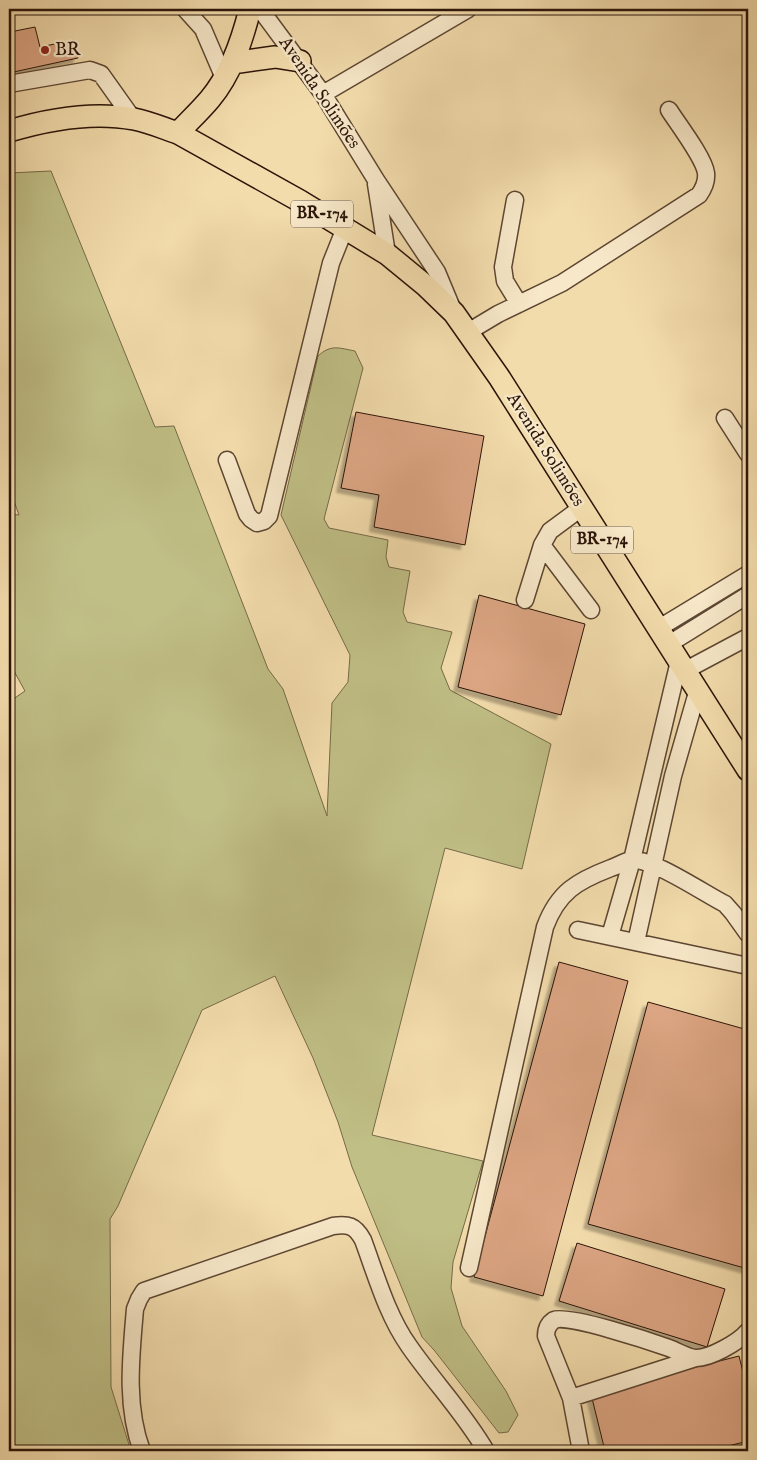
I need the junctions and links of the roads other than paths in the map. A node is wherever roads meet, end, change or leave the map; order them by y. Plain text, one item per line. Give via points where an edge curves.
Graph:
1 (185, 9) edge
2 (250, 9) edge
3 (260, 9) edge
4 (468, 9) edge
5 (300, 62) junction
6 (228, 71) junction
7 (9, 84) edge
8 (324, 94) junction
9 (669, 110) dead end
10 (133, 119) junction
11 (9, 131) edge
12 (178, 133) junction
13 (376, 180) junction
14 (516, 200) dead end
15 (345, 228) junction
16 (387, 254) junction
17 (518, 304) junction
18 (454, 313) junction
19 (468, 332) junction
20 (725, 418) dead end
21 (748, 454) edge
22 (227, 460) dead end
23 (581, 508) junction
24 (542, 545) junction
25 (748, 574) edge
26 (748, 595) edge
27 (525, 600) dead end
28 (591, 610) dead end
29 (748, 637) edge
30 (673, 651) junction
31 (698, 689) junction
32 (748, 770) edge
33 (632, 860) junction
34 (653, 865) junction
35 (578, 930) dead end
36 (748, 934) edge
37 (610, 936) junction
38 (636, 942) junction
39 (748, 966) edge
40 (469, 1268) dead end
41 (748, 1331) edge
42 (696, 1358) junction
43 (571, 1398) junction
44 (142, 1451) edge
45 (486, 1451) edge
46 (582, 1451) edge

1 - 6 street via 203,29
2 - 6 main road via 238,51
3 - 5 street, Avenida Solimões
4 - 8 street
5 - 6 main road via 275,57
5 - 8 street, Avenida Solimões
6 - 12 main road via 210,98
7 - 10 street via 90,70 101,74
8 - 13 street, Avenida Solimões
9 - 17 street via 706,172 705,186 699,196 562,283
10 - 11 main road, BR-174 via 76,116
10 - 12 main road, BR-174
12 - 15 main road, BR-174
13 - 16 street, Avenida Solimões
13 - 18 street, Avenida Solimões via 437,272
14 - 17 street via 503,267 505,281
15 - 16 main road, BR-174
15 - 22 street via 331,263 269,516 264,521 258,523 247,514
16 - 18 main road, BR-174
17 - 19 street
18 - 19 main road, Avenida Solimões / BR-174
19 - 23 main road, Avenida Solimões / BR-174
20 - 21 street
23 - 24 street via 550,531
23 - 30 main road, Avenida Solimões / BR-174
24 - 27 street
24 - 28 street
25 - 30 street
26 - 30 street
29 - 30 street
30 - 31 main road, Avenida Solimões / BR-174
30 - 33 street
31 - 32 main road, Avenida Solimões / BR-174
31 - 34 street via 673,776
33 - 34 street
33 - 37 street
33 - 40 street via 576,885 562,895 550,913
34 - 36 street via 725,904
34 - 38 street
35 - 37 street
37 - 38 street
38 - 39 street
41 - 42 street via 727,1348
42 - 43 street
42 - 43 street via 568,1319 555,1320 548,1325 546,1336
43 - 46 street
44 - 45 street via 131,1392 135,1309 144,1291 344,1225 359,1232 387,1303 408,1345 472,1427

